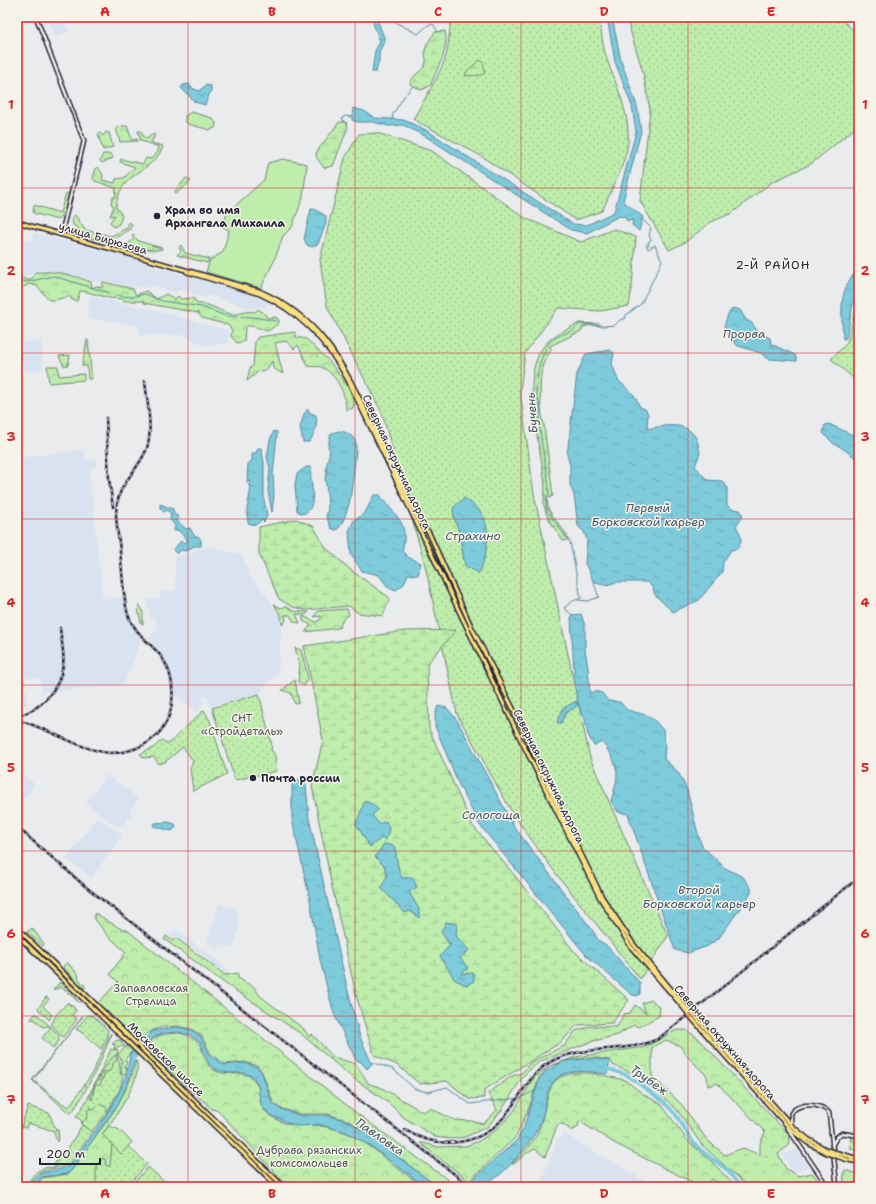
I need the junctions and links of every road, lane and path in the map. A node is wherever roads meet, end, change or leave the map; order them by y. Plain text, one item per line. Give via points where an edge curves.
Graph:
1 (36, 17) edge
2 (17, 222) edge
3 (61, 235) junction
4 (330, 347) junction
5 (429, 533) junction
6 (423, 537) junction
7 (526, 734) junction
8 (520, 738) junction
9 (17, 928) edge
10 (17, 935) edge
11 (684, 1006) junction
12 (691, 1014) junction
13 (785, 1124) junction
14 (792, 1126) junction
15 (859, 1136) edge
16 (832, 1146) junction
17 (827, 1151) junction
18 (859, 1160) edge
19 (859, 1185) edge
20 (278, 1187) edge
21 (284, 1187) edge
22 (828, 1187) edge
23 (837, 1187) edge
24 (857, 1187) edge

1 - 3 main road via 84,142
2 - 3 main road, улица Бирюзова
3 - 4 main road, улица Бирюзова via 266,296 301,320
4 - 5 main road, Северная окружная дорога via 350,378 418,518
4 - 6 main road, Северная окружная дорога
5 - 6 main road via 424,531
5 - 7 main road, Северная окружная дорога via 484,653
6 - 8 main road, Северная окружная дорога
7 - 8 main road via 526,740
7 - 11 main road, Северная окружная дорога via 542,774 602,896 634,945
8 - 11 main road, Северная окружная дорога via 600,898 631,947
9 - 21 main road, Московское шоссе
10 - 20 main road, Московское шоссе
11 - 12 main road, Северная окружная дорога, bridge
12 - 13 main road, Северная окружная дорога
12 - 14 main road, Северная окружная дорога
13 - 17 main road, Северная окружная дорога via 802,1139
13 - 22 main road
14 - 16 main road via 791,1113 797,1108 820,1106 830,1116
14 - 17 main road, Северная окружная дорога
15 - 16 main road via 839,1134
16 - 23 main road
17 - 18 main road, Северная окружная дорога, bridge
19 - 24 main road

